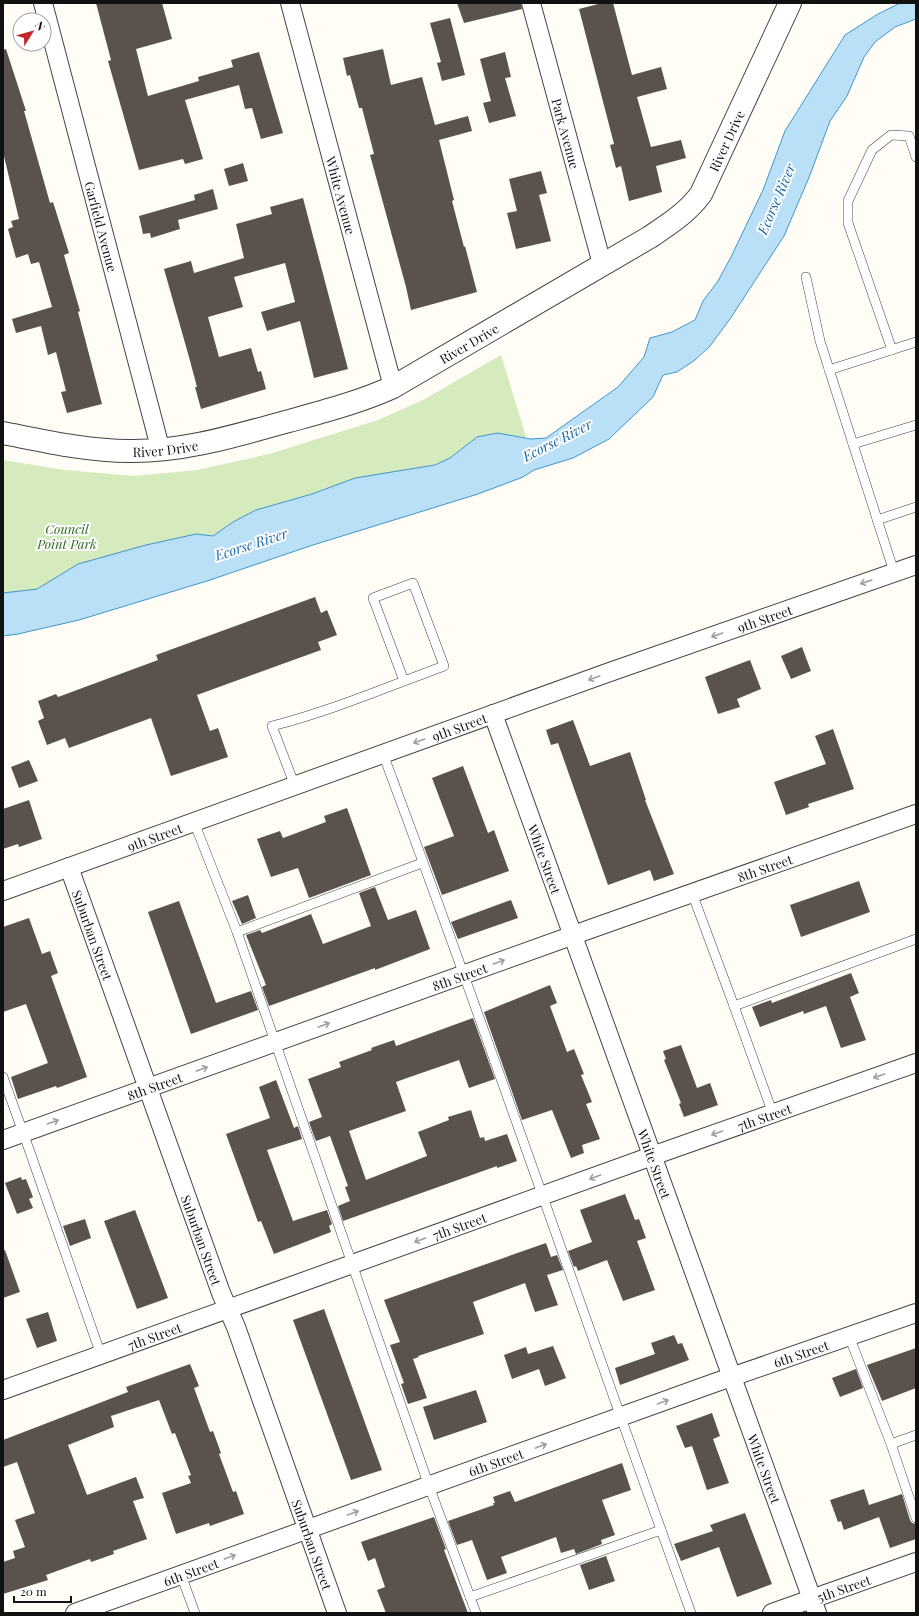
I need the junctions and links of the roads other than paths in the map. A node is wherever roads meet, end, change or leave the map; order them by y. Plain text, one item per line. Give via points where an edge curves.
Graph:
1 (43, 3) edge
2 (290, 3) edge
3 (532, 3) edge
4 (790, 3) edge
5 (916, 157) edge
6 (602, 264) junction
7 (806, 277) dead end
8 (916, 342) edge
9 (892, 350) junction
10 (829, 370) junction
11 (393, 387) junction
12 (916, 425) edge
13 (3, 433) edge
14 (853, 444) junction
15 (161, 451) junction
16 (916, 507) edge
17 (877, 520) junction
18 (916, 565) edge
19 (894, 572) junction
20 (404, 681) junction
21 (493, 714) junction
22 (383, 754) junction
23 (295, 786) junction
24 (916, 814) edge
25 (194, 822) junction
26 (422, 863) junction
27 (69, 867) junction
28 (3, 891) edge
29 (692, 893) junction
30 (237, 932) junction
31 (573, 935) junction
32 (916, 939) edge
33 (463, 974) junction
34 (734, 1006) junction
35 (274, 1042) junction
36 (916, 1063) edge
37 (3, 1077) edge
38 (148, 1088) junction
39 (773, 1114) junction
40 (24, 1132) junction
41 (3, 1140) edge
42 (652, 1156) junction
43 (542, 1196) junction
44 (353, 1264) junction
45 (227, 1309) junction
46 (916, 1312) edge
47 (849, 1336) junction
48 (100, 1355) junction
49 (732, 1377) junction
50 (3, 1390) edge
51 (620, 1417) junction
52 (916, 1435) edge
53 (891, 1444) junction
54 (429, 1486) junction
55 (916, 1518) edge
56 (306, 1530) junction
57 (661, 1530) junction
58 (916, 1562) edge
59 (181, 1575) junction
60 (470, 1597) junction
61 (814, 1606) edge
62 (75, 1613) edge
63 (194, 1613) edge
64 (336, 1613) edge
65 (476, 1613) edge
66 (691, 1613) edge
67 (772, 1613) edge

1 - 15 street, Garfield Avenue
2 - 11 street, White Avenue
3 - 6 street, Park Avenue
4 - 6 street, River Drive via 701,194 693,205 674,221
5 - 9 lane via 909,136 891,135 872,150 848,201 848,223
6 - 11 street, River Drive
7 - 10 lane
8 - 9 lane
9 - 10 lane
10 - 14 lane
11 - 15 street, River Drive via 360,401 270,426
12 - 14 lane
13 - 15 street, River Drive via 80,447
14 - 17 lane
16 - 17 lane
17 - 19 lane
18 - 19 street, 9th Street
19 -> 21 street, 9th Street
20 - 20 lane via 444,666 413,583 373,598
20 - 23 lane via 306,718 272,726
21 -> 22 street, 9th Street
21 - 31 street, White Street
22 - 23 street, 9th Street
22 - 26 lane
23 - 25 street, 9th Street
24 - 29 street, 8th Street
25 - 27 street, 9th Street
25 - 30 lane
26 - 30 lane
26 - 33 lane
27 - 28 street, 9th Street
27 - 38 street, Suburban Street
29 - 31 street, 8th Street
29 - 34 lane
30 - 35 lane
33 -> 31 street, 8th Street
31 - 42 street, White Street
32 - 34 lane
35 -> 33 street, 8th Street
33 - 43 lane
34 - 39 lane
38 -> 35 street, 8th Street
35 - 44 lane
36 -> 39 street, 7th Street
37 - 40 lane
40 -> 38 street, 8th Street
38 - 45 street, Suburban Street
39 -> 42 street, 7th Street
40 - 41 street, 8th Street
40 - 48 lane
42 -> 43 street, 7th Street
42 - 49 street, White Street
43 -> 44 street, 7th Street
43 - 51 lane
44 - 45 street, 7th Street
44 - 54 lane
45 - 48 street, 7th Street
45 - 56 street, Suburban Street via 239,1335
46 - 47 street, 6th Street
47 - 49 street, 6th Street
47 - 53 lane
48 - 50 street, 7th Street
51 -> 49 street, 6th Street
49 - 61 street, White Street
54 -> 51 street, 6th Street
51 - 57 lane
52 - 53 lane
53 - 55 lane
56 -> 54 street, 6th Street
54 - 60 lane
59 -> 56 street, 6th Street
56 - 64 street, Suburban Street
57 - 60 lane
57 - 66 lane
58 - 61 street, 5th Street
59 - 62 street, 6th Street
59 - 63 lane
60 - 65 lane
61 - 67 street, 5th Street

